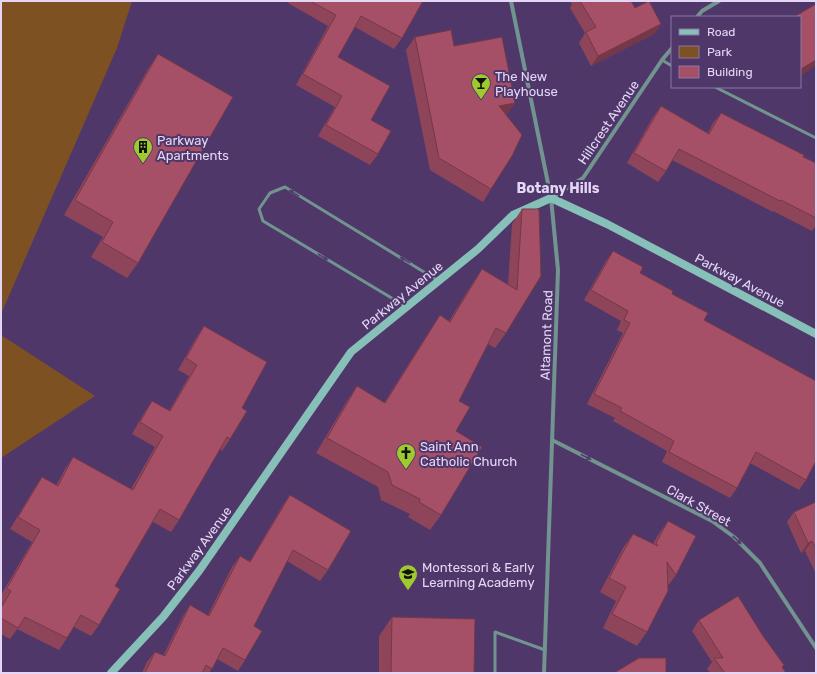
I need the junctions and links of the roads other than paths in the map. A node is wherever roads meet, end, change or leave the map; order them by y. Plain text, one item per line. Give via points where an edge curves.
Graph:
1 (511, 1) edge
2 (719, 1) edge
3 (698, 16) edge
4 (671, 49) edge
5 (662, 60) junction
6 (671, 65) edge
7 (717, 88) edge
8 (816, 138) edge
9 (551, 198) junction
10 (439, 281) junction
11 (406, 307) junction
12 (816, 334) edge
13 (552, 440) junction
14 (816, 648) edge
15 (545, 650) junction
16 (111, 673) edge
17 (495, 673) edge
18 (544, 673) edge

1 - 9 street, Altamont Road
2 - 3 street
4 - 5 street, Hillcrest Avenue
5 - 6 lane
5 - 9 street, Hillcrest Avenue via 583,178
7 - 8 lane
9 - 10 street, Parkway Avenue via 513,215 478,249
9 - 12 street, Parkway Avenue via 607,224
9 - 13 street, Altamont Road via 558,270
10 - 11 street, Parkway Avenue
10 -> 11 lane via 285,187 270,193 259,209 263,221
11 - 16 street, Parkway Avenue via 351,352 199,571 163,617
13 -> 14 street, Clark Street via 712,521 734,536 760,563
13 - 15 street, Altamont Road
15 - 17 lane via 495,632
15 - 18 street, Altamont Road

